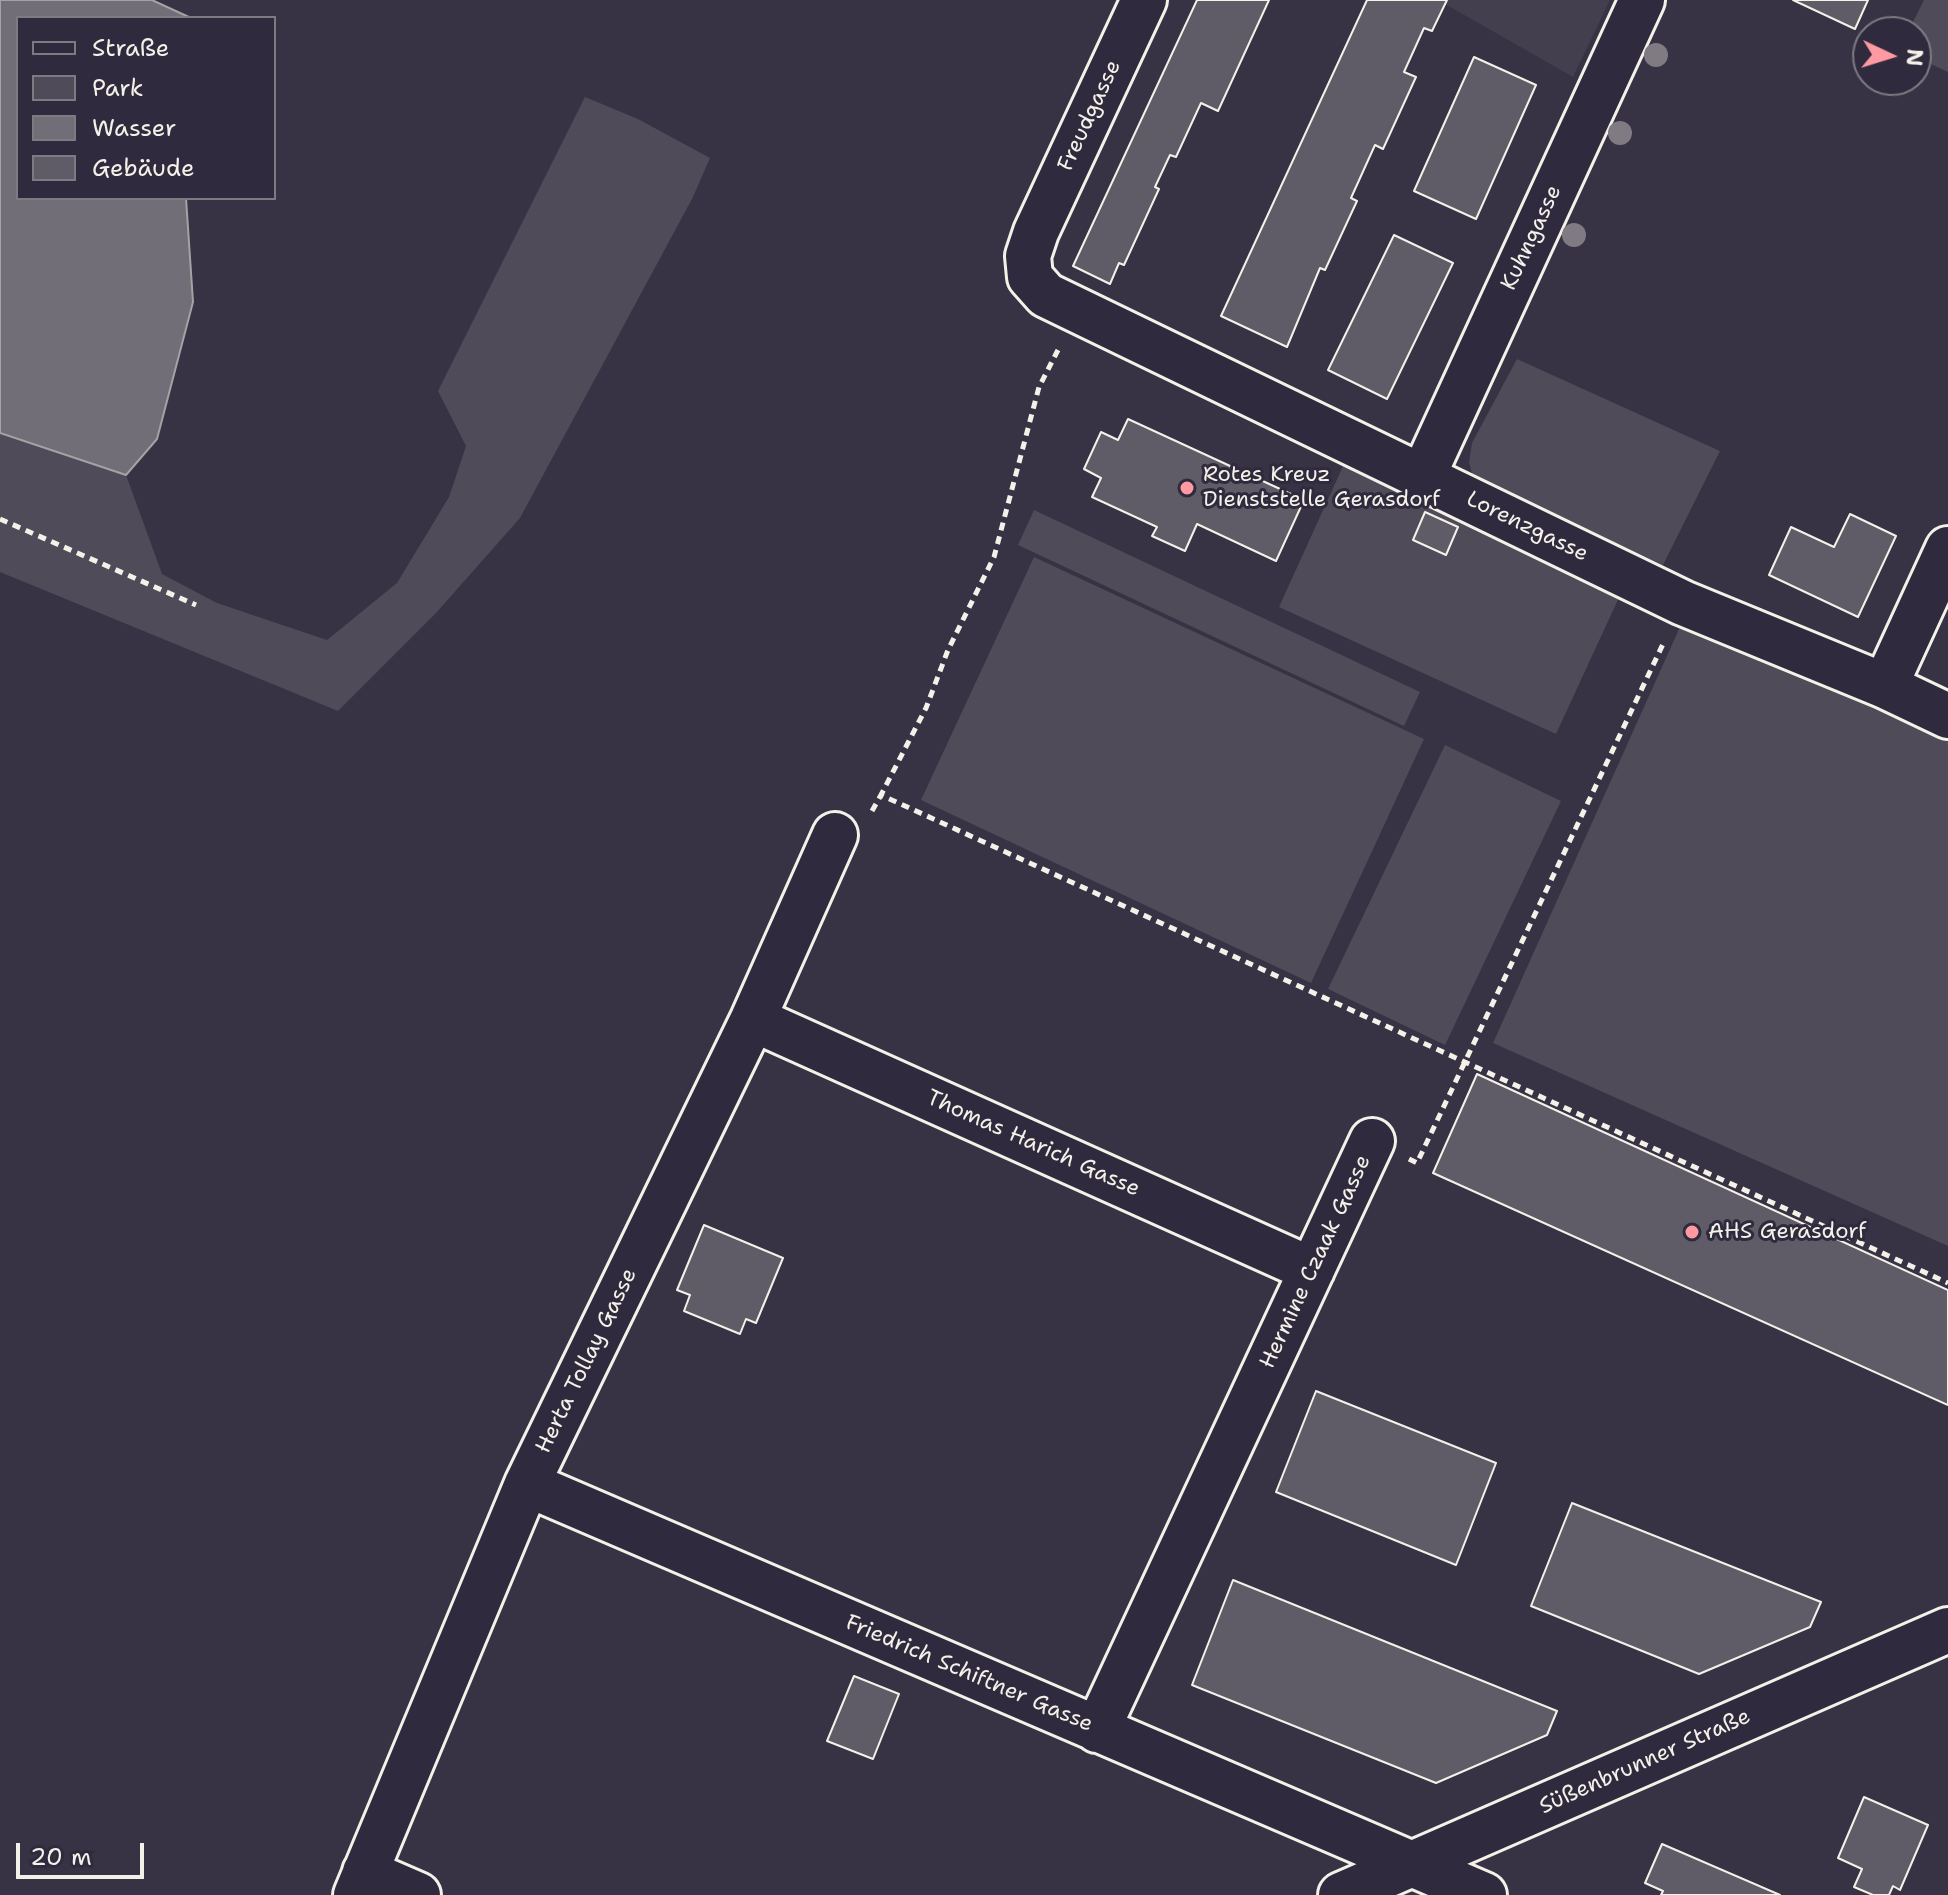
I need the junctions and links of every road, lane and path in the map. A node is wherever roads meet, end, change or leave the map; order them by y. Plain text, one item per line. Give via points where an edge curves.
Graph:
1 (1144, 0) edge
2 (1642, 0) edge
3 (1036, 232) joint
4 (1078, 311) junction
5 (1423, 476) junction
6 (0, 519) edge
7 (1948, 549) edge
8 (1683, 603) junction
9 (196, 605) dead end
10 (1885, 686) junction
11 (1948, 716) edge
12 (835, 835) dead end
13 (753, 1019) junction
14 (1465, 1064) junction
15 (1372, 1141) joint
16 (1312, 1270) junction
17 (1948, 1283) edge
18 (527, 1484) junction
19 (1948, 1630) edge
20 (1097, 1730) junction
21 (1410, 1865) junction
22 (360, 1884) edge
23 (418, 1895) edge
24 (1341, 1895) edge
25 (1484, 1895) edge

1 - 3 street, Freudgasse
2 - 5 street, Kuhngasse
3 - 4 street, Lorenzgasse via 1028,256 1030,277 1046,295
4 - 5 street, Lorenzgasse
4 - 14 path via 1039,387 994,557 881,795
5 - 8 street, Lorenzgasse
6 - 9 path
7 - 10 street
8 - 10 street, Lorenzgasse
8 - 14 path, Hermine Czaak Gasse
10 - 11 street, Lorenzgasse
12 - 13 street, Herta Tollay Gasse
13 - 16 street, Thomas Harich Gasse
13 - 18 street, Herta Tollay Gasse
14 - 15 path, Hermine Czaak Gasse via 1417,1163
14 - 17 path
15 - 16 street, Hermine Czaak Gasse
16 - 20 street, Hermine Czaak Gasse
18 - 20 street, Friedrich Schiftner Gasse
18 - 22 street, Herta Tollay Gasse
19 - 21 street, Süßenbrunner Straße
20 - 21 street, Friedrich Schiftner Gasse
21 - 24 street, Süßenbrunner Straße
21 - 25 street, Friedrich Schiftner Gasse
22 - 23 street

